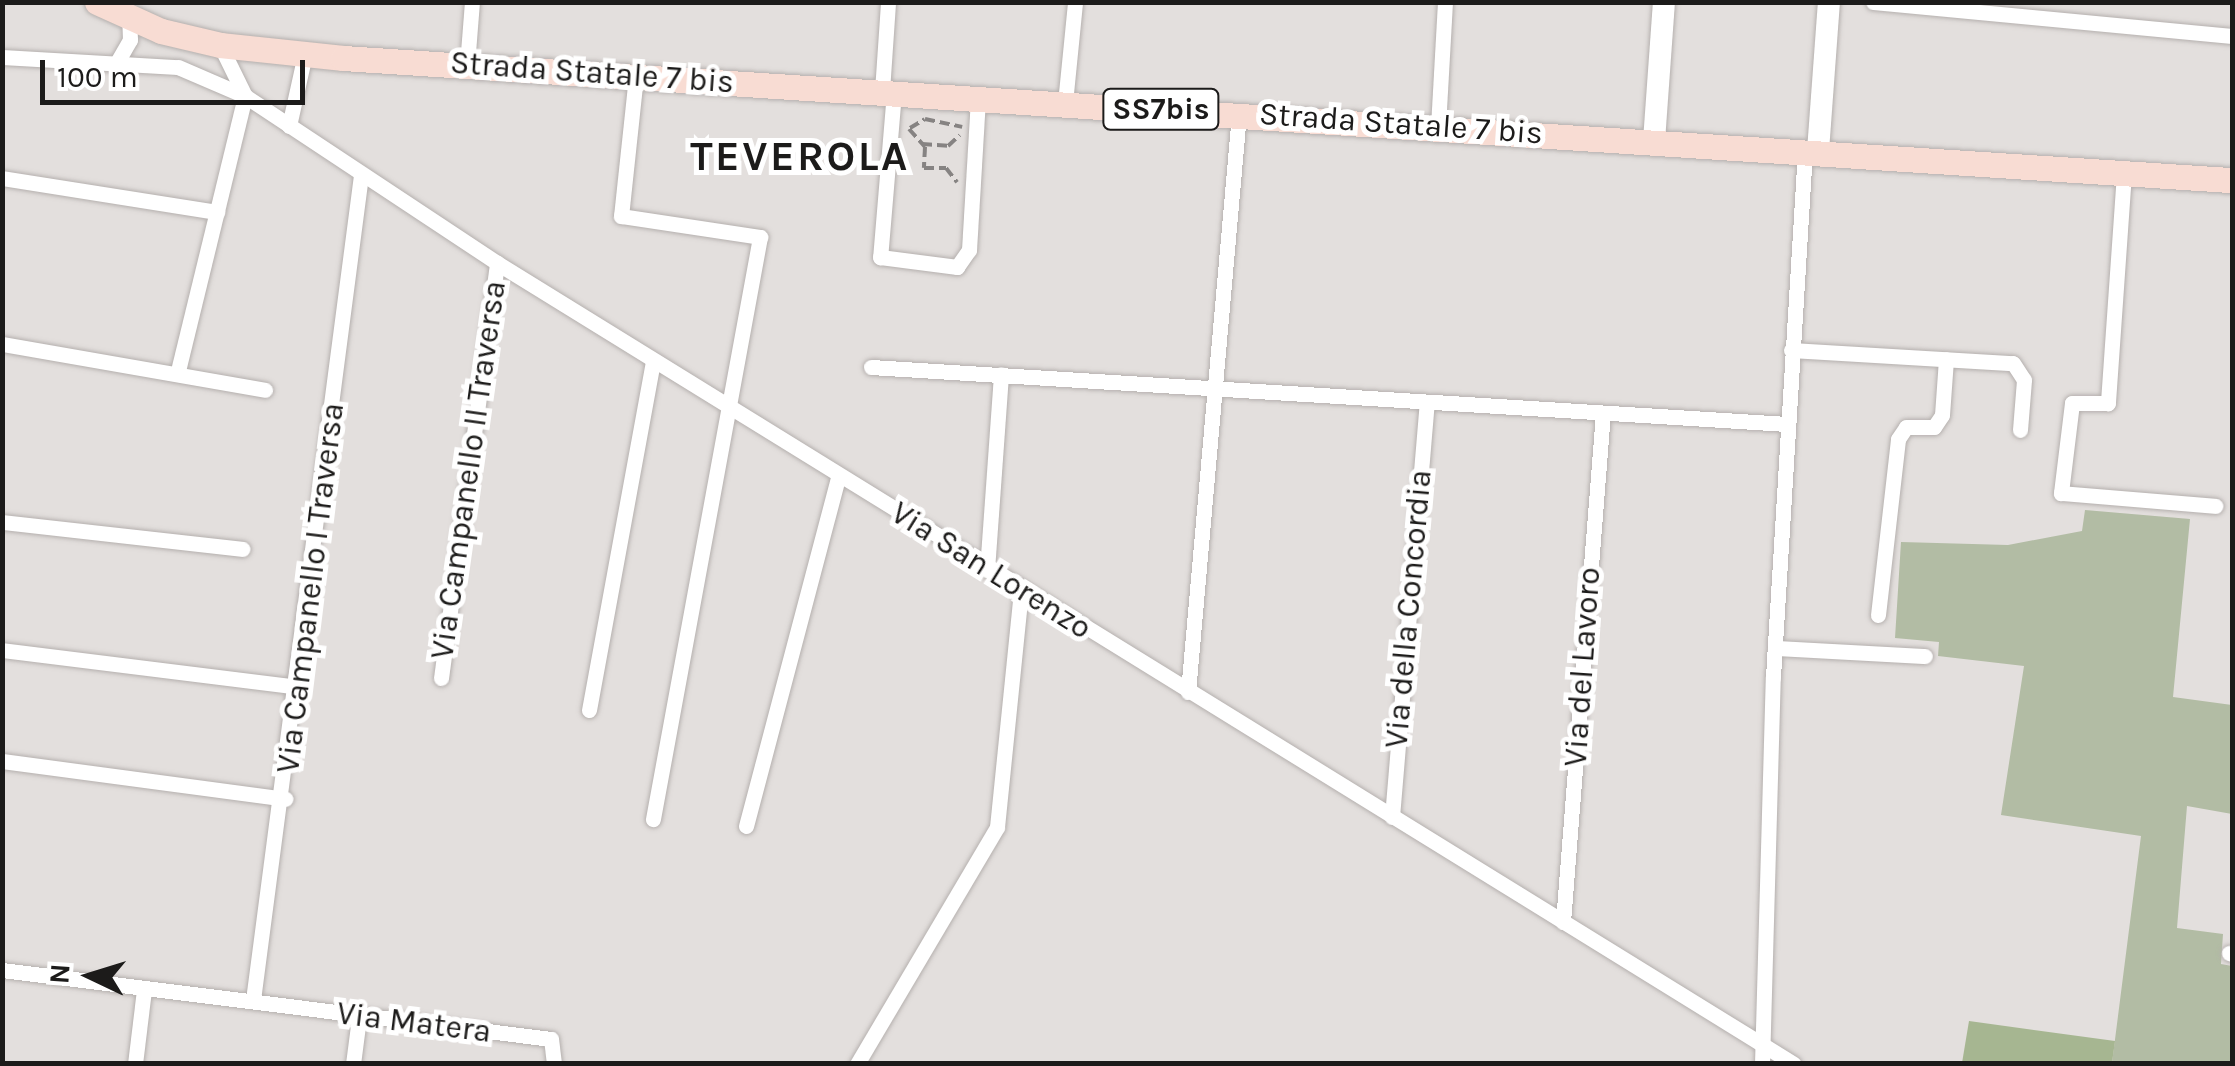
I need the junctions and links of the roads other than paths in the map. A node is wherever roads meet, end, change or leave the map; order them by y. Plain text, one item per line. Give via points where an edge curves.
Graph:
1 (98, 2) edge
2 (472, 2) edge
3 (888, 2) edge
4 (1075, 2) edge
5 (1445, 2) edge
6 (1664, 2) edge
7 (1829, 2) edge
8 (1873, 2) edge
9 (129, 17) junction
10 (2232, 36) edge
11 (220, 45) junction
12 (305, 54) junction
13 (2, 58) edge
14 (116, 64) junction
15 (467, 65) junction
16 (636, 76) junction
17 (888, 91) junction
18 (245, 96) junction
19 (978, 97) junction
20 (1065, 102) junction
21 (1239, 114) junction
22 (290, 126) junction
23 (1438, 127) junction
24 (1654, 141) junction
25 (1812, 151) junction
26 (2124, 173) junction
27 (362, 175) junction
28 (2, 178) edge
29 (2232, 180) edge
30 (217, 212) junction
31 (497, 263) junction
32 (2, 344) edge
33 (1791, 350) junction
34 (1946, 359) junction
35 (653, 361) junction
36 (871, 368) dead end
37 (178, 374) junction
38 (1002, 376) junction
39 (1215, 389) junction
40 (265, 390) dead end
41 (1427, 402) junction
42 (724, 405) junction
43 (1603, 413) junction
44 (1786, 424) junction
45 (2020, 430) dead end
46 (838, 477) junction
47 (2216, 506) dead end
48 (2, 522) edge
49 (242, 548) dead end
50 (987, 570) junction
51 (1022, 591) junction
52 (1878, 614) dead end
53 (1774, 648) junction
54 (2, 650) edge
55 (1926, 656) dead end
56 (441, 678) dead end
57 (298, 687) junction
58 (1188, 692) junction
59 (589, 710) dead end
60 (2, 762) edge
61 (285, 799) junction
62 (1392, 817) junction
63 (653, 820) dead end
64 (746, 826) dead end
65 (1564, 922) junction
66 (2, 970) edge
67 (144, 990) junction
68 (252, 1000) junction
69 (359, 1018) junction
70 (1762, 1044) junction
71 (135, 1064) edge
72 (354, 1064) edge
73 (554, 1064) edge
74 (857, 1064) edge
75 (1762, 1064) edge
76 (1794, 1064) edge

1 - 9 main road, Strada Statale 7 bis / SS7bis
2 - 15 street
3 - 17 street
4 - 20 street
5 - 23 street
6 - 24 street
7 - 25 street
8 - 10 street
9 - 11 main road, Strada Statale 7 bis / SS7bis
9 - 14 street via 130,40
11 - 12 main road, Strada Statale 7 bis / SS7bis
11 - 18 street
12 - 15 main road, Strada Statale 7 bis / SS7bis
12 - 22 street
13 - 14 street, Via San Lorenzo
14 - 18 street, Via San Lorenzo via 178,67
15 - 16 main road, Strada Statale 7 bis / SS7bis
16 - 17 main road, Strada Statale 7 bis / SS7bis
16 - 42 street via 621,216 760,238
17 - 19 main road, Strada Statale 7 bis / SS7bis
17 - 19 street via 880,257 957,267 968,250
18 - 22 street, Via San Lorenzo
18 - 30 street
19 - 20 main road, Strada Statale 7 bis / SS7bis
20 - 21 main road, Strada Statale 7 bis / SS7bis
21 - 23 main road, Strada Statale 7 bis / SS7bis
21 - 39 street
22 - 27 street, Via San Lorenzo
23 - 24 main road, Strada Statale 7 bis / SS7bis
24 - 25 main road, Strada Statale 7 bis / SS7bis
25 - 26 main road, Strada Statale 7 bis / SS7bis
25 - 33 street
26 - 29 main road, Strada Statale 7 bis / SS7bis
26 - 47 street via 2108,403 2072,403 2061,493
27 - 31 street, Via San Lorenzo
27 - 57 street, Via Campanello I Traversa
28 - 30 street
30 - 37 street
31 - 35 street, Via San Lorenzo
31 - 56 street, Via Campanello II Traversa
32 - 37 street
33 - 34 street
33 - 44 street
34 - 45 street via 2013,363 2024,380
34 - 52 street via 1942,415 1934,427 1906,427 1898,438
35 - 42 street, Via San Lorenzo
35 - 59 street
36 - 38 street
37 - 40 street
38 - 39 street
38 - 50 street
39 - 41 street
39 - 58 street
41 - 43 street
41 - 62 street, Via della Concordia
42 - 46 street, Via San Lorenzo
42 - 63 street
43 - 44 street
43 - 65 street, Via del Lavoro
44 - 53 street
46 - 50 street, Via San Lorenzo
46 - 64 street
48 - 49 street
50 - 51 street, Via San Lorenzo
51 - 58 street, Via San Lorenzo
51 - 74 street via 996,827
53 - 55 street
53 - 70 street
54 - 57 street
57 - 61 street, Via Campanello I Traversa
58 - 62 street, Via San Lorenzo
60 - 61 street
61 - 68 street, Via Campanello I Traversa
62 - 65 street, Via San Lorenzo
65 - 70 street, Via San Lorenzo
66 - 67 street, Via Matera
67 - 68 street, Via Matera
67 - 71 street
68 - 69 street, Via Matera
69 - 72 street
69 - 73 street, Via Matera via 551,1039
70 - 75 street
70 - 76 street, Via San Lorenzo

